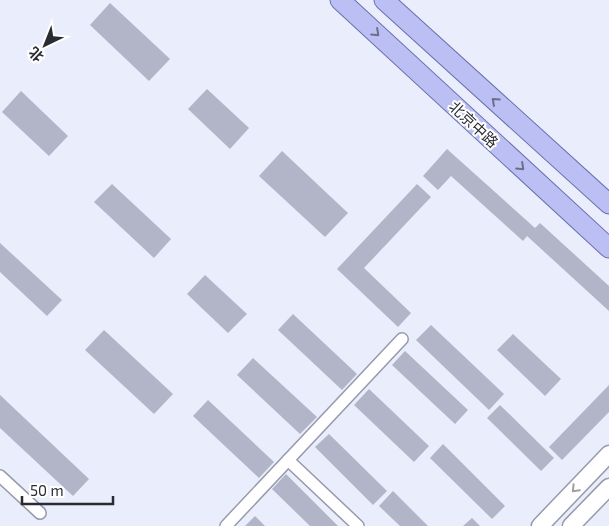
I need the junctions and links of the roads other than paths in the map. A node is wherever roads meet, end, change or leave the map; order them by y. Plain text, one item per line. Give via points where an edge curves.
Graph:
1 (340, 0) edge
2 (384, 0) edge
3 (609, 204) edge
4 (609, 248) edge
5 (402, 339) dead end
6 (609, 454) edge
7 (288, 460) junction
8 (0, 476) edge
9 (609, 487) edge
10 (40, 513) dead end
11 (226, 526) edge
12 (358, 526) edge
13 (540, 526) edge
14 (571, 526) edge

1 -> 4 main road, 北京中路
3 -> 2 main road, 北京中路
5 - 7 street
6 -> 13 main road
7 - 11 street
7 - 12 street
8 - 10 street
9 - 14 main road

